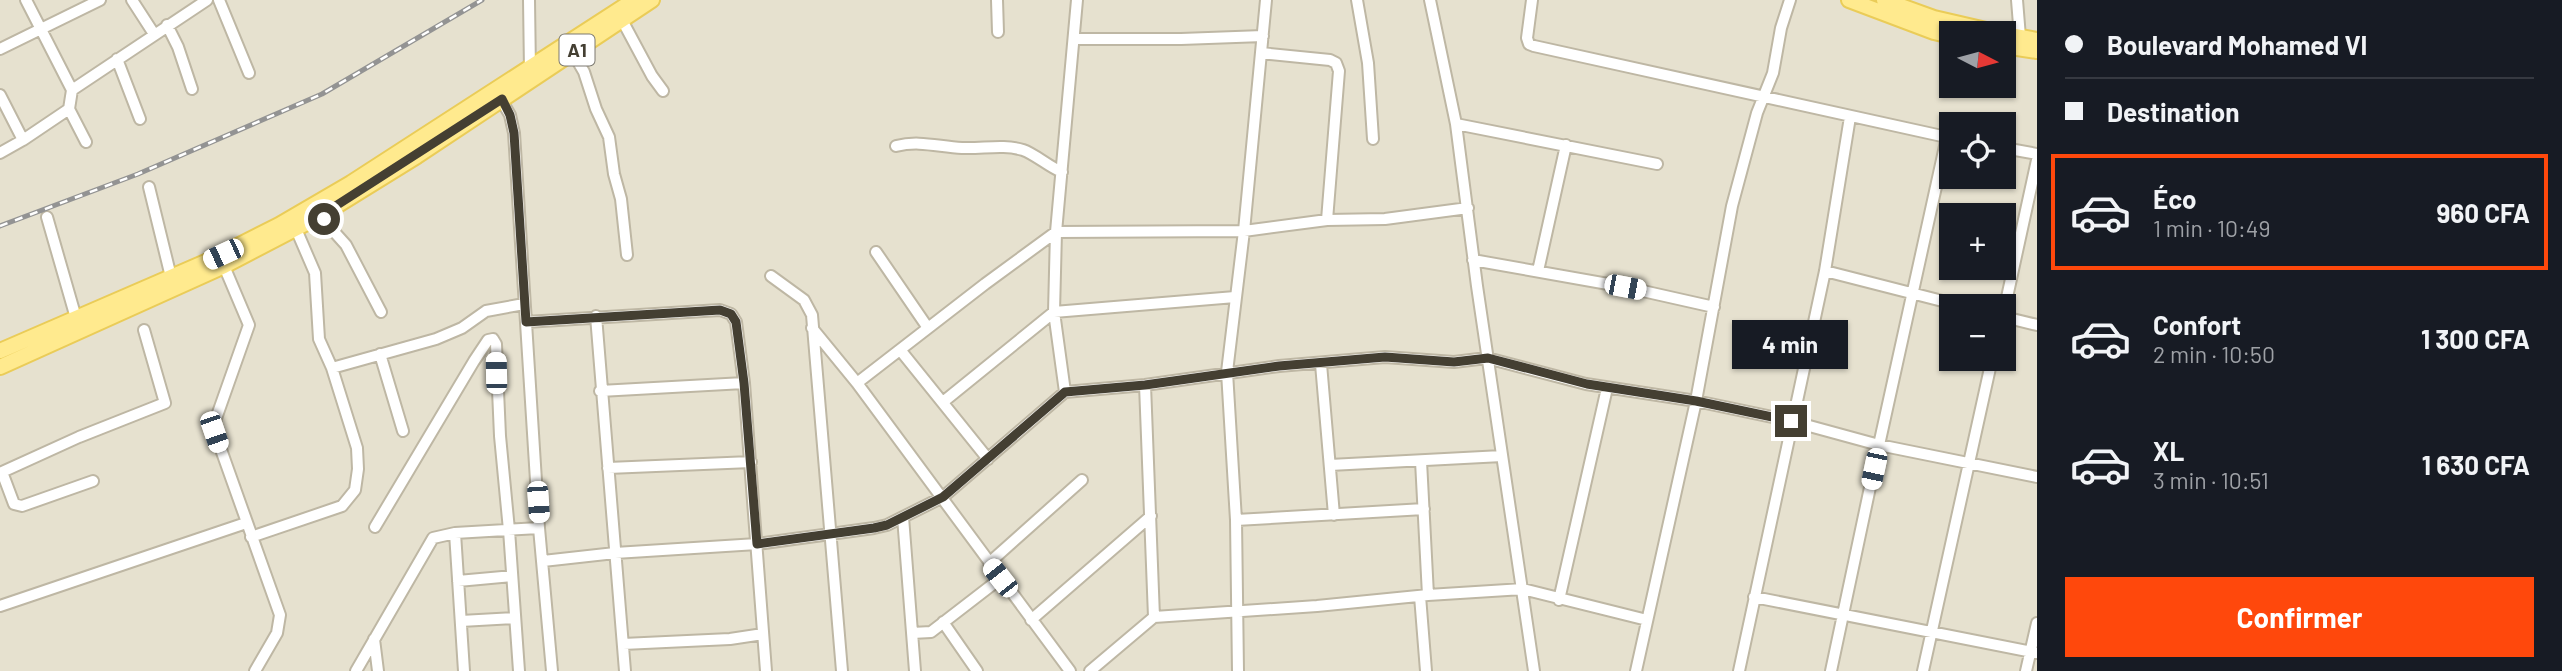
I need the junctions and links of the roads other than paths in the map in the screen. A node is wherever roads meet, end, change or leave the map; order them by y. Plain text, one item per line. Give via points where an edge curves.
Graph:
1 (26, 0) edge
2 (100, 0) edge
3 (132, 0) edge
4 (207, 0) edge
5 (219, 0) edge
6 (529, 0) edge
7 (634, 0) edge
8 (652, 0) edge
9 (998, 0) edge
10 (1077, 0) edge
11 (1266, 0) edge
12 (1357, 0) edge
13 (1430, 0) edge
14 (1532, 0) edge
15 (1790, 0) edge
16 (1849, 0) edge
17 (1884, 0) edge
18 (2017, 0) edge
19 (1907, 4) edge
20 (622, 20) junction
21 (1947, 21) edge
22 (167, 25) junction
23 (41, 29) junction
24 (998, 32) dead end
25 (1939, 33) edge
26 (154, 34) junction
27 (1263, 36) junction
28 (2016, 36) edge
29 (2020, 37) junction
30 (1074, 39) junction
31 (2037, 40) edge
32 (2016, 48) edge
33 (0, 49) edge
34 (2037, 51) edge
35 (573, 53) junction
36 (1261, 53) junction
37 (117, 59) junction
38 (249, 73) dead end
39 (531, 74) junction
40 (192, 89) dead end
41 (72, 90) junction
42 (663, 91) dead end
43 (0, 95) edge
44 (499, 95) junction
45 (1763, 98) junction
46 (69, 109) junction
47 (1850, 117) junction
48 (140, 119) dead end
49 (1455, 124) junction
50 (1939, 136) edge
51 (1373, 139) dead end
52 (23, 140) junction
53 (86, 142) dead end
54 (1566, 145) junction
55 (896, 146) dead end
56 (2016, 150) edge
57 (0, 153) edge
58 (2037, 154) edge
59 (2037, 160) edge
60 (1657, 164) dead end
61 (1062, 173) junction
62 (1939, 181) edge
63 (149, 187) dead end
64 (1468, 208) junction
65 (320, 216) junction
66 (47, 217) dead end
67 (1327, 220) junction
68 (296, 229) junction
69 (1244, 231) junction
70 (1056, 232) junction
71 (876, 252) dead end
72 (627, 255) dead end
73 (1473, 260) junction
74 (224, 266) junction
75 (1538, 271) junction
76 (1825, 271) junction
77 (771, 276) dead end
78 (171, 277) junction
79 (1913, 293) junction
80 (2008, 294) edge
81 (1235, 297) junction
82 (1939, 300) edge
83 (524, 303) junction
84 (1714, 307) junction
85 (381, 312) dead end
86 (1054, 312) junction
87 (596, 316) junction
88 (76, 318) junction
89 (2016, 320) edge
90 (526, 322) junction
91 (2037, 325) edge
92 (812, 328) junction
93 (928, 328) junction
94 (144, 330) dead end
95 (0, 351) edge
96 (901, 351) junction
97 (380, 354) junction
98 (1488, 358) junction
99 (1321, 364) junction
100 (0, 366) edge
101 (332, 368) junction
102 (1989, 371) edge
103 (1227, 372) junction
104 (744, 383) junction
105 (857, 383) junction
106 (1145, 385) junction
107 (1607, 388) junction
108 (600, 391) junction
109 (1065, 392) junction
110 (1696, 401) junction
111 (943, 402) junction
112 (1791, 421) junction
113 (403, 431) dead end
114 (1879, 445) junction
115 (1502, 456) junction
116 (988, 460) junction
117 (1421, 461) junction
118 (751, 462) junction
119 (1967, 463) junction
120 (1330, 465) junction
121 (608, 468) junction
122 (1, 472) edge
123 (2037, 477) edge
124 (1082, 480) dead end
125 (93, 481) dead end
126 (943, 497) junction
127 (1423, 509) junction
128 (1334, 515) junction
129 (1151, 516) junction
130 (903, 517) junction
131 (1236, 520) junction
132 (246, 523) junction
133 (375, 527) dead end
134 (539, 528) junction
135 (509, 530) junction
136 (455, 533) junction
137 (831, 535) junction
138 (251, 537) junction
139 (757, 544) junction
140 (615, 553) junction
141 (543, 561) junction
142 (989, 564) junction
143 (512, 576) junction
144 (1000, 578) junction
145 (458, 581) junction
146 (1523, 589) junction
147 (1424, 595) junction
148 (1754, 597) junction
149 (1559, 600) junction
150 (0, 606) edge
151 (1237, 612) junction
152 (1843, 615) junction
153 (1154, 617) junction
154 (515, 618) junction
155 (1031, 620) junction
156 (1647, 620) junction
157 (461, 621) junction
158 (943, 622) junction
159 (2037, 623) edge
160 (1933, 631) junction
161 (912, 633) junction
162 (763, 634) junction
163 (374, 639) junction
164 (623, 644) junction
165 (2034, 653) edge
166 (255, 671) edge
167 (356, 671) edge
168 (378, 671) edge
169 (464, 671) edge
170 (519, 671) edge
171 (552, 671) edge
172 (625, 671) edge
173 (766, 671) edge
174 (842, 671) edge
175 (915, 671) edge
176 (976, 671) edge
177 (1070, 671) edge
178 (1090, 671) edge
179 (1238, 671) edge
180 (1426, 671) edge
181 (1534, 671) edge
182 (1636, 671) edge
183 (1739, 671) edge
184 (1832, 671) edge
185 (1923, 671) edge
186 (2026, 671) edge

1 - 23 street
2 - 23 street
3 - 26 street
4 - 22 street
5 - 38 street
6 - 39 street
7 - 39 main road, A1
8 - 20 main road, A1
9 - 24 street
10 - 30 street
11 - 27 street
12 - 51 street via 1368,62
13 - 49 street
14 - 45 street via 1529,44
15 - 45 street
16 - 25 main road
17 - 19 main road
18 - 29 street
19 - 21 main road
20 - 35 main road, A1
20 - 42 street
22 - 26 street
22 - 40 street
23 - 33 street
23 - 41 street
26 - 37 street
27 - 30 street
27 - 36 street
28 - 29 main road
29 - 31 main road
30 - 61 street
32 - 34 main road
35 - 39 main road, A1
35 - 72 street via 609,137
36 - 67 street via 1336,63
36 - 69 street
37 - 41 street
37 - 48 street
39 - 44 main road, A1
41 - 46 street
43 - 52 street
44 - 65 main road, A1
44 - 78 main road, A1 via 297,215
44 - 83 street via 514,133
45 - 47 street
45 - 84 street via 1735,194
46 - 52 street
46 - 53 street
47 - 50 street
47 - 76 street
49 - 54 street
49 - 64 street
52 - 57 street
54 - 60 street
54 - 75 street
55 - 61 street via 919,142 1016,149
56 - 58 street
59 - 80 street
61 - 70 street
62 - 79 street
63 - 78 street
64 - 67 street via 1385,219
64 - 73 street
65 - 68 main road, A1
65 - 85 street via 346,245
66 - 88 street
67 - 69 street
68 - 74 main road, A1
68 - 101 street via 315,273 317,332
69 - 70 street
69 - 81 street
70 - 86 street
70 - 93 street
71 - 93 street
73 - 75 street
73 - 98 street
74 - 100 main road, A1
74 - 132 street via 249,325 212,427
75 - 84 street
76 - 79 street
76 - 112 street
77 - 92 street via 804,300 812,315
78 - 88 main road, A1
79 - 82 street
79 - 114 street
81 - 86 street
81 - 103 street
83 - 90 street
83 - 97 street via 486,311 436,339
84 - 110 street
86 - 109 street
86 - 111 street
87 - 90 street
87 - 104 street via 720,310 731,314
87 - 108 street
88 - 95 main road, A1
89 - 91 street
90 - 134 street
92 - 105 street
92 - 137 street
93 - 96 street
94 - 122 street via 165,403
96 - 105 street
96 - 111 street
97 - 101 street
97 - 113 street
98 - 99 street via 1454,362 1385,357
98 - 107 street
98 - 115 street
99 - 103 street
99 - 120 street
101 - 138 street via 357,448 355,490 342,506
102 - 119 street
103 - 106 street
103 - 131 street
104 - 108 street
104 - 118 street
105 - 126 street
106 - 109 street
106 - 129 street
107 - 110 street
107 - 149 street
108 - 121 street
109 - 116 street
110 - 112 street
110 - 156 street
111 - 116 street
112 - 114 street
112 - 148 street
114 - 119 street
114 - 152 street
115 - 117 street
115 - 146 street
116 - 126 street
117 - 120 street
117 - 127 street
118 - 121 street
118 - 139 street
119 - 123 street
119 - 160 street
120 - 128 street
121 - 140 street
122 - 125 street via 18,505
124 - 142 street
126 - 130 street
126 - 142 street
127 - 128 street
127 - 147 street
128 - 131 street
129 - 153 street
129 - 155 street
130 - 137 street via 874,528
130 - 161 street
131 - 151 street
132 - 138 street
132 - 150 street
133 - 135 street via 474,360 493,339
134 - 135 street
134 - 141 street
135 - 136 street
135 - 143 street
136 - 145 street
136 - 163 street via 433,538
137 - 139 street
137 - 174 street
138 - 166 street via 280,615 277,633
139 - 140 street
139 - 162 street
140 - 141 street
140 - 164 street
141 - 171 street
142 - 144 street
143 - 145 street
143 - 154 street
144 - 155 street
144 - 158 street
145 - 157 street
146 - 147 street
146 - 149 street
146 - 181 street
147 - 151 street
147 - 180 street
148 - 152 street
148 - 183 street
149 - 156 street
151 - 153 street
151 - 179 street
152 - 160 street
152 - 184 street
153 - 178 street
154 - 157 street
154 - 170 street
155 - 177 street
156 - 182 street
157 - 169 street
158 - 161 street via 931,632
158 - 176 street
159 - 165 street
160 - 165 street
160 - 185 street
161 - 175 street
162 - 164 street
162 - 173 street
163 - 167 street
163 - 168 street
164 - 172 street
165 - 186 street

